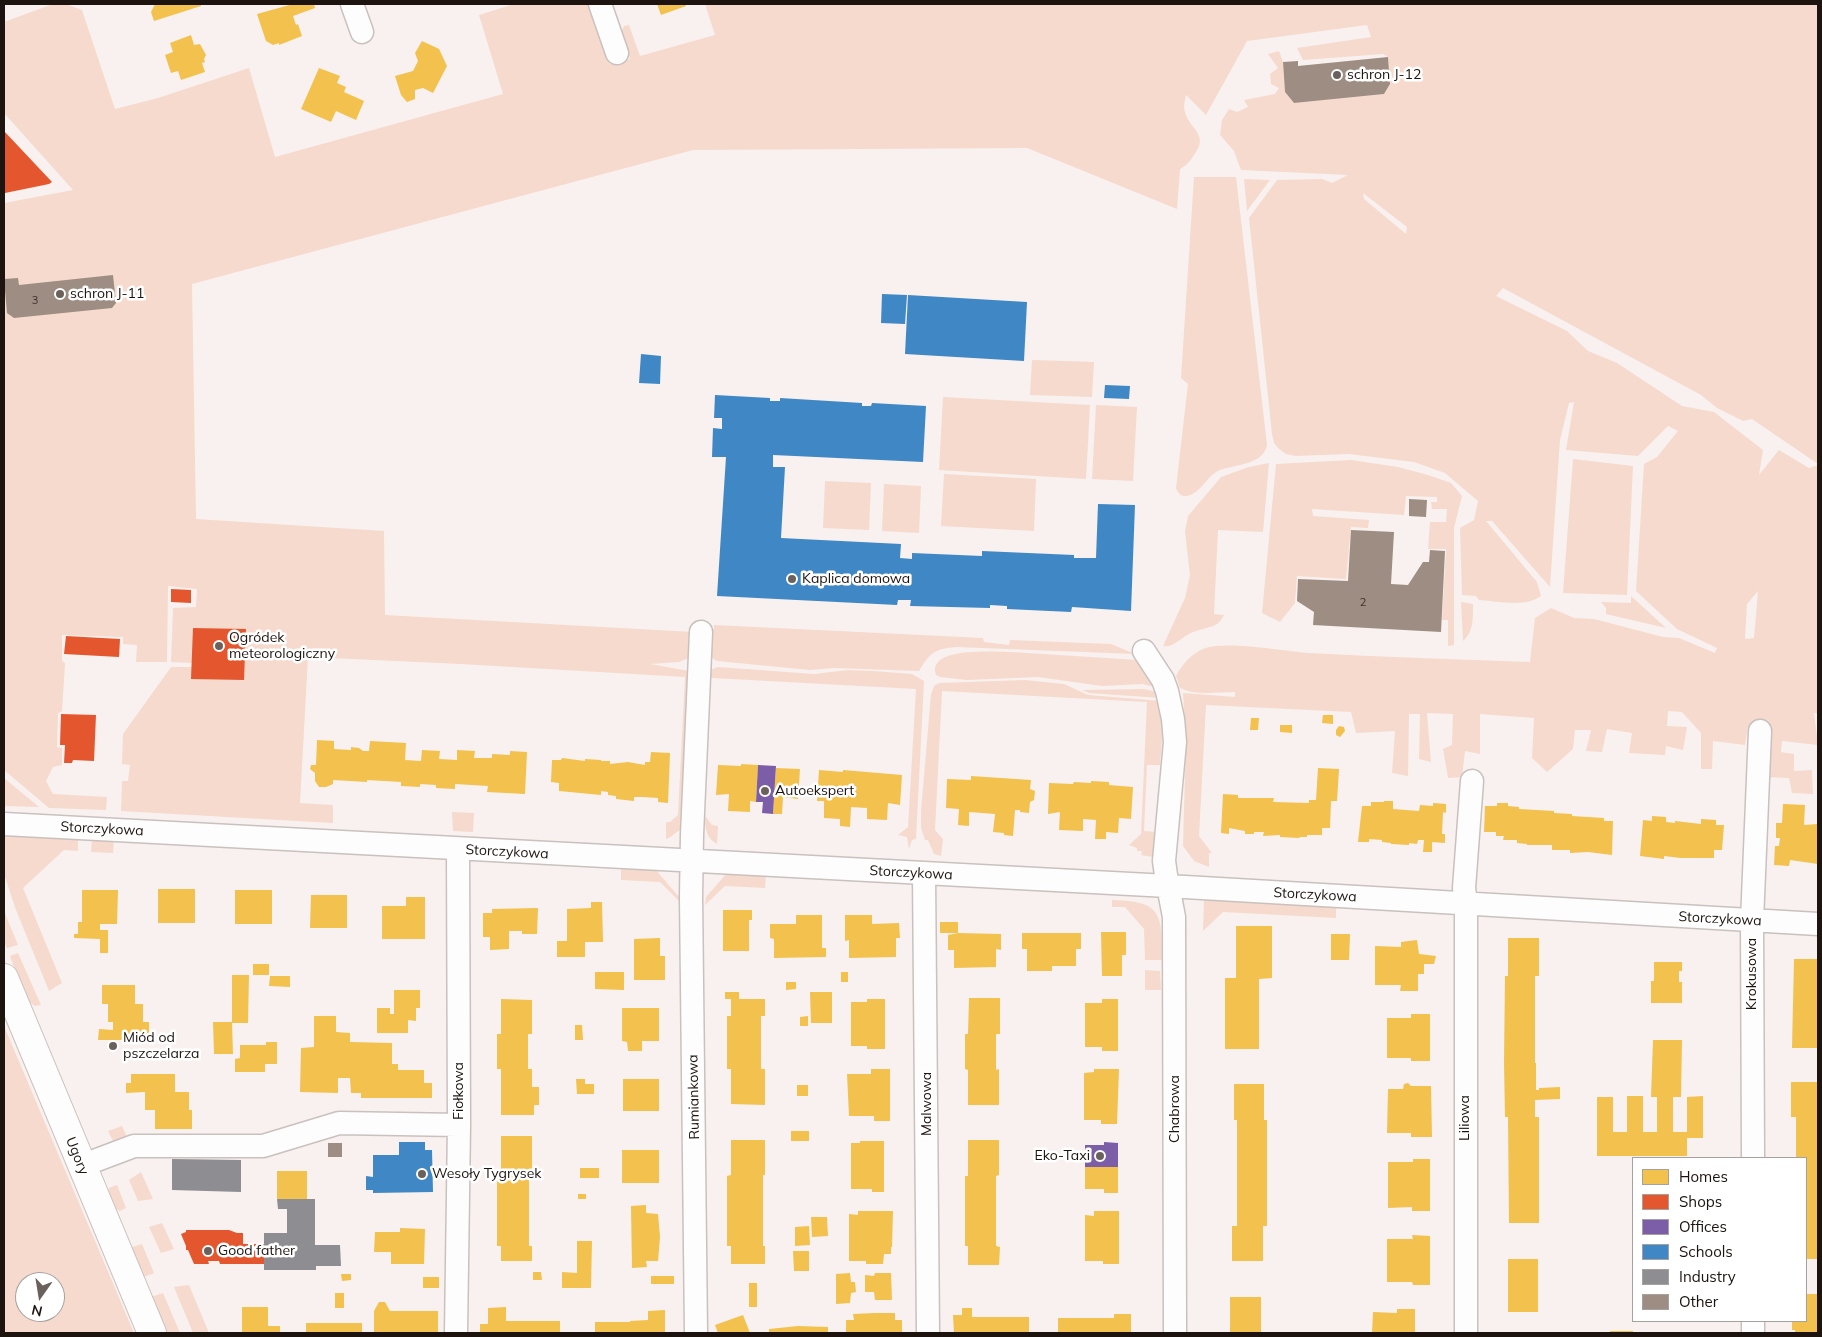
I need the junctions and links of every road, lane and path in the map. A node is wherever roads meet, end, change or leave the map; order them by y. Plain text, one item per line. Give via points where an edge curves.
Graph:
1 (352, 4) edge
2 (600, 4) edge
3 (362, 32) dead end
4 (617, 53) dead end
5 (701, 632) dead end
6 (1144, 651) dead end
7 (1760, 730) dead end
8 (1472, 780) dead end
9 (4, 824) edge
10 (458, 849) junction
11 (692, 862) junction
12 (924, 874) junction
13 (1168, 886) junction
14 (1466, 903) junction
15 (1752, 921) junction
16 (1818, 924) edge
17 (4, 978) edge
18 (459, 1125) junction
19 (1752, 1157) edge
20 (81, 1166) junction
21 (152, 1333) edge
22 (456, 1333) edge
23 (696, 1333) edge
24 (928, 1333) edge
25 (1175, 1333) edge
26 (1466, 1333) edge

1 - 3 street
2 - 4 street
5 - 11 street, Rumiankowa
6 - 13 street, Chabrowa via 1163,680 1173,720 1175,742 1164,861
7 - 15 street, Krokusowa
8 - 14 street, Liliowa via 1464,888
9 - 10 street, Storczykowa
10 - 11 street, Storczykowa
10 - 18 street, Fiołkowa
11 - 12 street, Storczykowa
11 - 23 street, Rumiankowa
12 - 13 street, Storczykowa
12 - 24 street, Malwowa
13 - 14 street, Storczykowa
13 - 25 street, Chabrowa via 1174,917
14 - 15 street, Storczykowa
14 - 26 street, Liliowa
15 - 16 street, Storczykowa
15 - 19 street, Krokusowa
17 - 20 street, Ugory
18 - 20 street via 339,1123 263,1146 134,1146
18 - 22 street, Fiołkowa
20 - 21 street, Ugory

